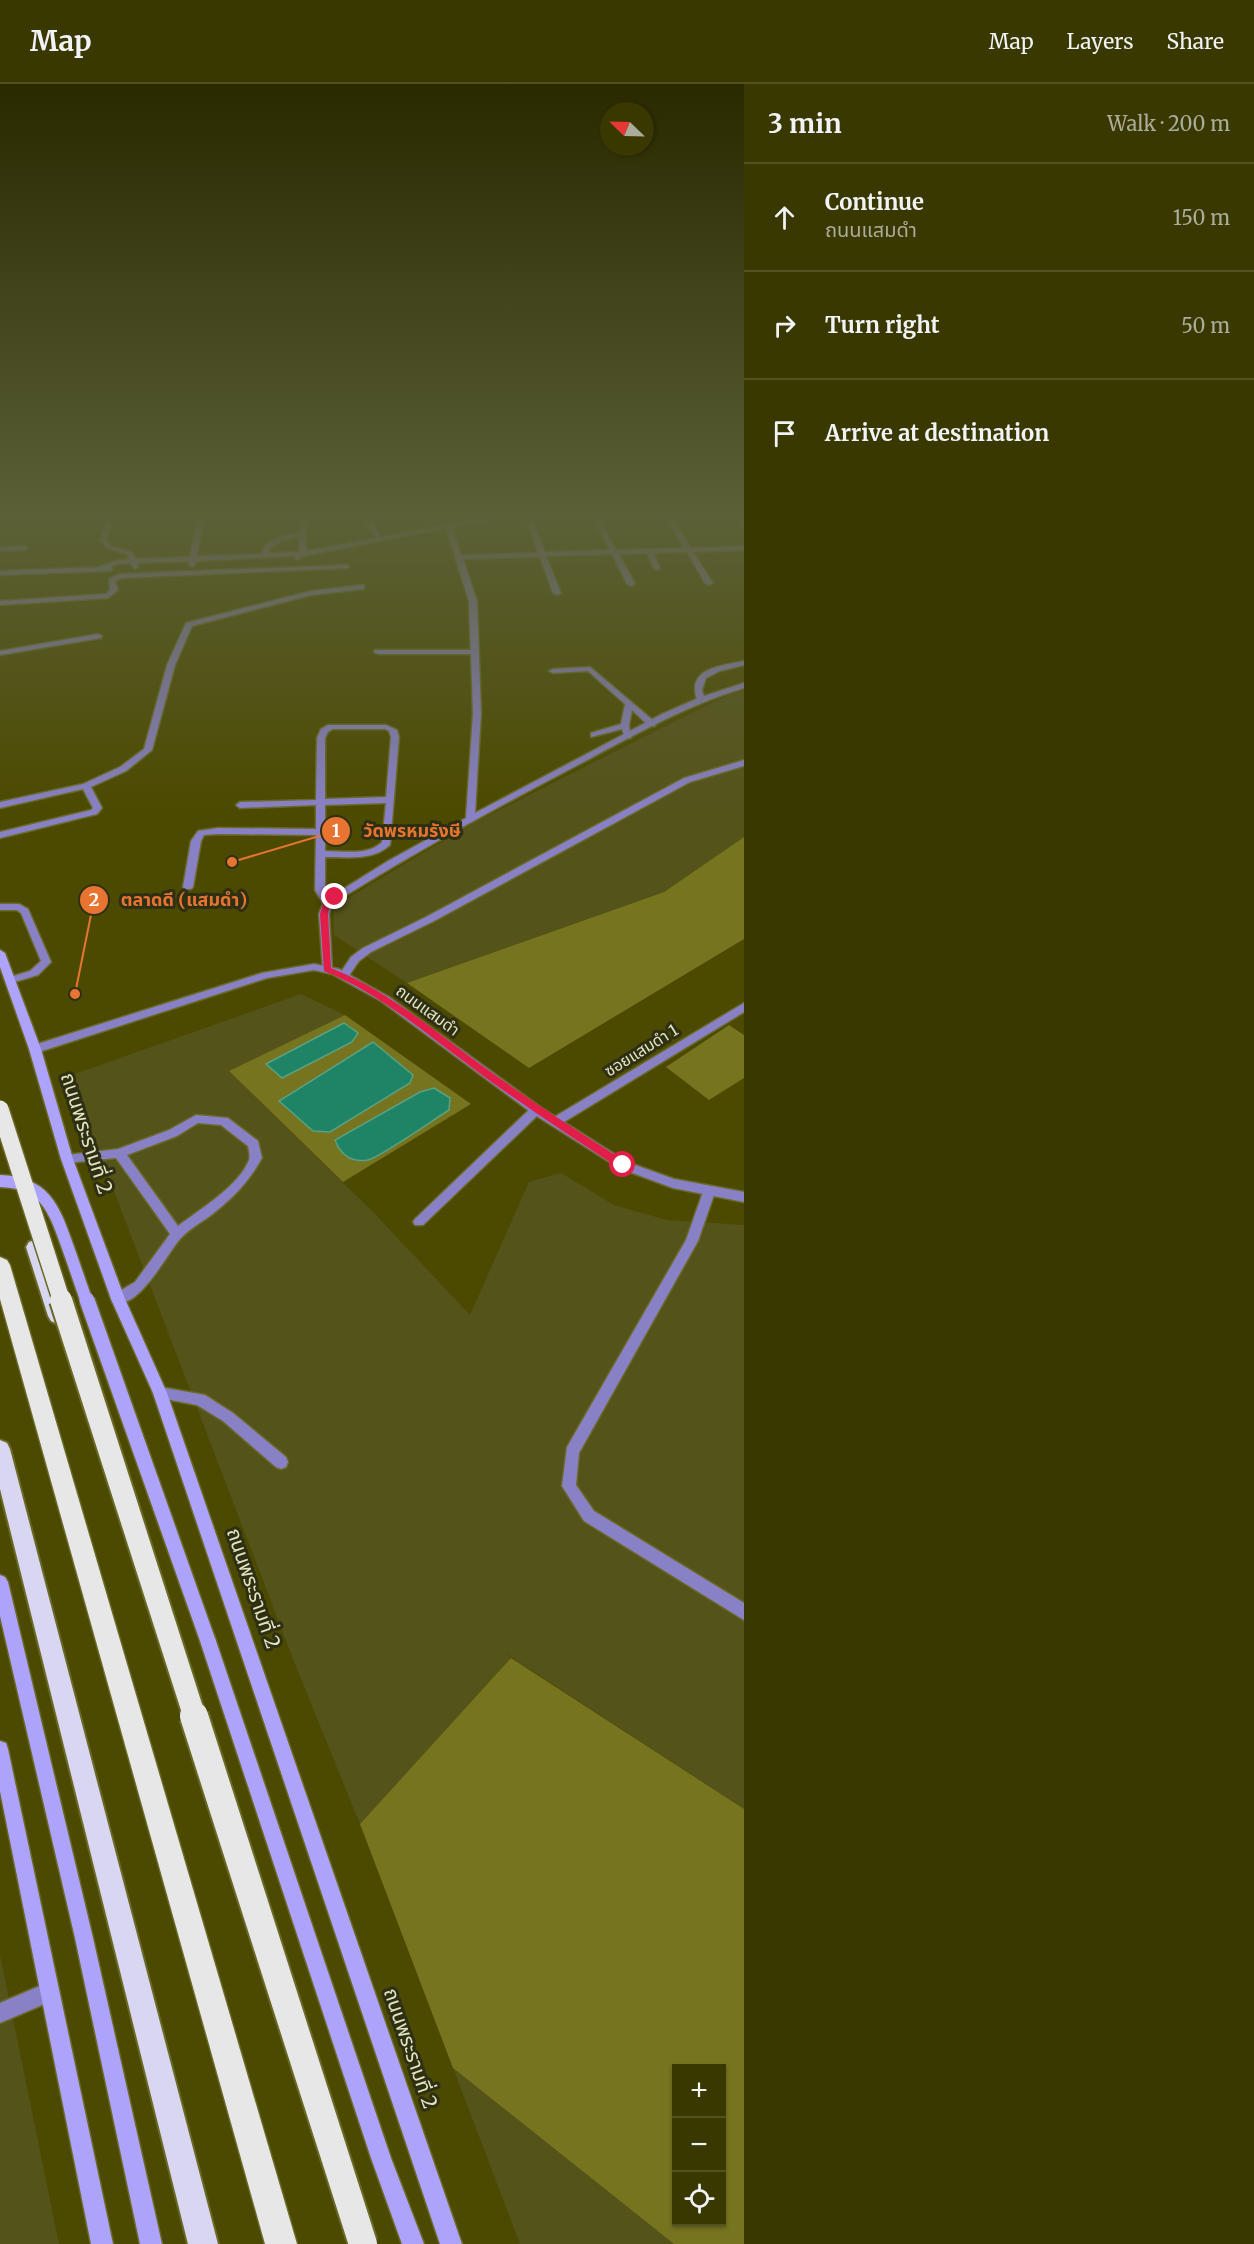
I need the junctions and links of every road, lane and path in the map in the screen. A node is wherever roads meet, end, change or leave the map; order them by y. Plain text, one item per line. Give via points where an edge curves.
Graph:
1 (236, 613) edge
2 (473, 613) edge
3 (98, 636) dead end
4 (378, 652) dead end
5 (474, 652) junction
6 (0, 653) edge
7 (744, 663) edge
8 (553, 670) dead end
9 (744, 685) edge
10 (701, 700) junction
11 (628, 703) junction
12 (652, 724) junction
13 (625, 725) junction
14 (594, 735) dead end
15 (628, 736) junction
16 (744, 764) edge
17 (86, 786) junction
18 (390, 800) junction
19 (321, 802) junction
20 (0, 805) edge
21 (240, 805) dead end
22 (470, 817) junction
23 (321, 832) junction
24 (0, 835) edge
25 (320, 854) junction
26 (188, 887) dead end
27 (327, 903) junction
28 (0, 907) edge
29 (0, 953) edge
30 (327, 969) junction
31 (344, 975) junction
32 (11, 980) junction
33 (744, 1006) edge
34 (35, 1049) junction
35 (0, 1109) edge
36 (536, 1110) junction
37 (555, 1122) junction
38 (0, 1134) edge
39 (119, 1153) junction
40 (67, 1159) junction
41 (0, 1181) edge
42 (709, 1192) junction
43 (744, 1197) edge
44 (419, 1222) dead end
45 (177, 1234) junction
46 (0, 1266) edge
47 (118, 1299) junction
48 (160, 1393) junction
49 (0, 1449) edge
50 (281, 1462) dead end
51 (0, 1582) edge
52 (744, 1612) edge
53 (0, 1749) edge
54 (49, 1992) junction
55 (0, 2013) edge
56 (102, 2244) edge
57 (151, 2244) edge
58 (203, 2244) edge
59 (281, 2244) edge
60 (350, 2244) edge
61 (363, 2244) edge
62 (413, 2244) edge
63 (451, 2244) edge

1 - 17 street via 189,625 171,665 148,750 123,769
2 - 5 street
3 - 6 street
4 - 5 street
5 - 22 street via 477,713
7 - 10 street via 705,674 698,680 696,689
8 - 11 street via 590,669
9 - 10 street
10 - 12 street
11 - 12 street
11 - 13 street
12 - 15 street
13 - 14 street
13 - 15 street
15 - 22 street
16 - 31 street via 687,780 367,950 355,958
17 - 20 street
17 - 24 street via 98,808 94,812
18 - 19 street
18 - 19 street via 396,737 393,730 331,727 321,738
18 - 25 street via 387,843 382,849
19 - 21 street
19 - 23 street
22 - 27 street
23 - 25 street
23 - 26 street via 201,834 196,841
25 - 27 street via 320,890
27 - 30 street
28 - 32 street via 19,907 25,911 46,962 34,973
29 - 32 main road, ถนนพระรามที่ 2
30 - 31 street, ถนนแสมดำ
30 - 34 street, ถนนแสมดำ via 314,967 266,975
31 - 36 street, ถนนแสมดำ via 385,999
32 - 34 main road, ถนนพระรามที่ 2
33 - 37 street, ซอยแสมดำ 1
34 - 40 main road, ถนนพระรามที่ 2
35 - 61 highway, bridge
36 - 37 street, ถนนแสมดำ
36 - 44 street
37 - 42 street, ถนนแสมดำ via 623,1165
38 - 60 highway
39 - 40 street
39 - 45 street
39 - 45 street via 173,1133 196,1119 224,1121 254,1144 256,1158 245,1177
40 - 47 main road, ถนนพระรามที่ 2
41 - 62 main road, bridge via 39,1192 55,1212 208,1641
42 - 43 street, ถนนแสมดำ
42 - 52 street via 692,1241 572,1452 569,1486 589,1516
45 - 47 street via 140,1286
46 - 59 highway
47 - 48 main road, ถนนพระรามที่ 2
48 - 50 street via 200,1399
48 - 63 main road, ถนนพระรามที่ 2
49 - 58 highway
51 - 57 main road
53 - 54 main road
54 - 55 street
54 - 56 main road

